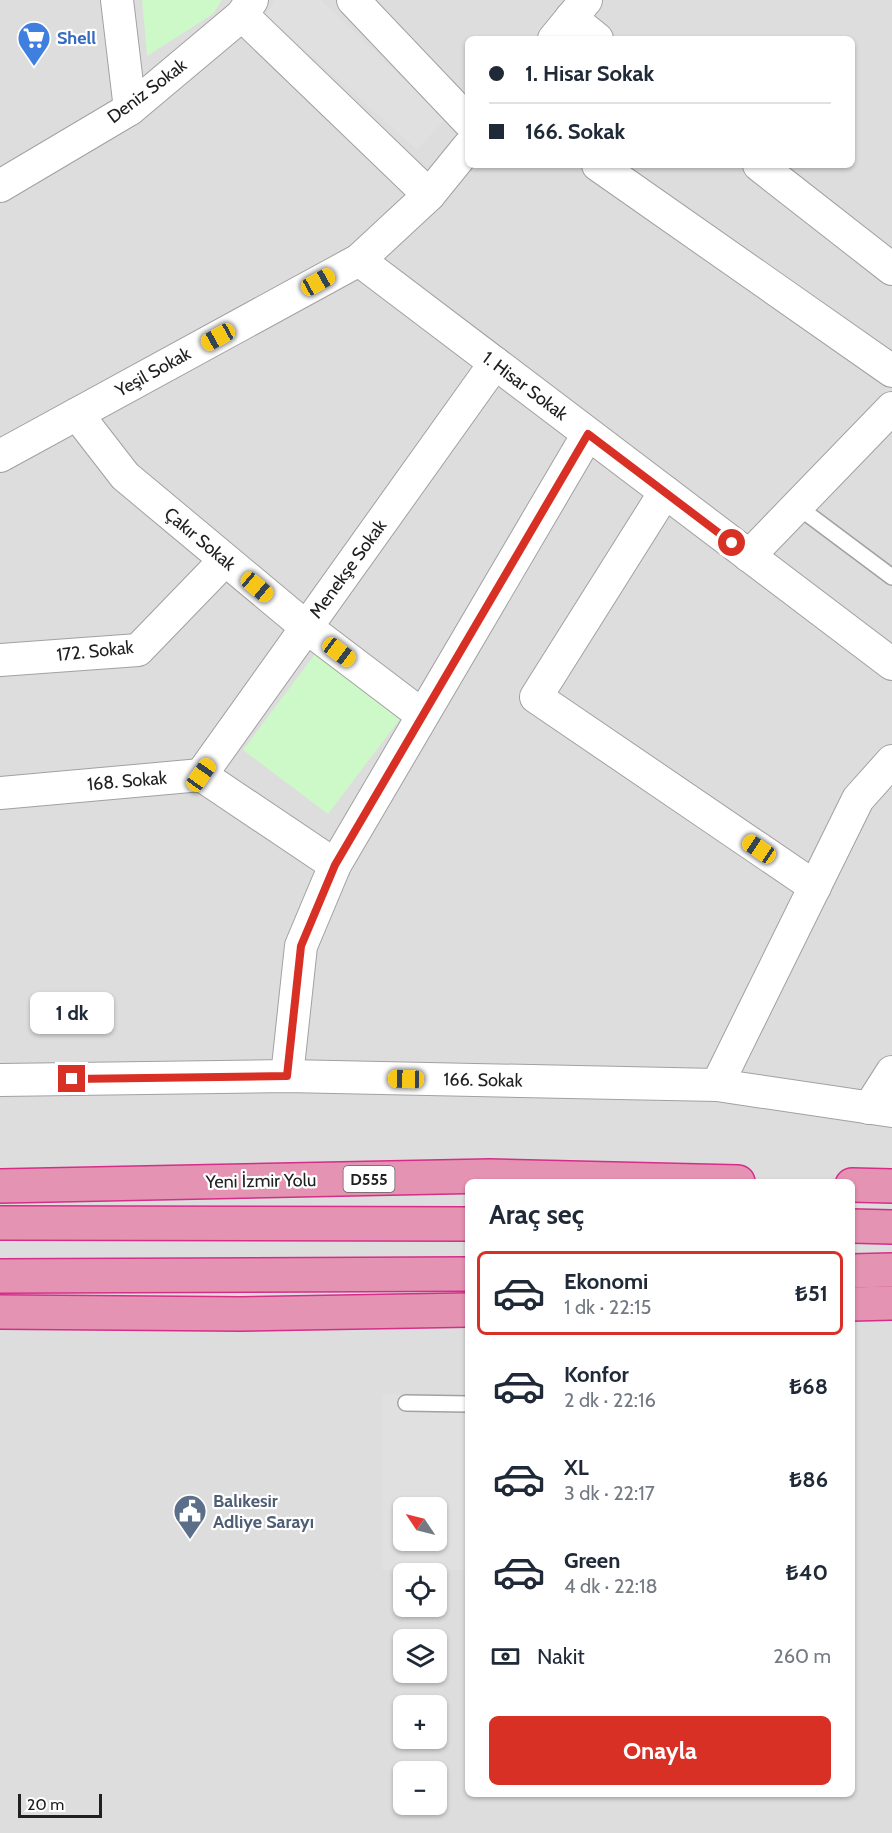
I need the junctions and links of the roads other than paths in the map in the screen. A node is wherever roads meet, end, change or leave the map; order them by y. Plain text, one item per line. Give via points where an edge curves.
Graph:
1 (117, 0) edge
2 (353, 0) edge
3 (247, 8) edge
4 (570, 19) edge
5 (593, 36) edge
6 (129, 109) junction
7 (465, 118) edge
8 (465, 151) edge
9 (602, 168) edge
10 (763, 168) edge
11 (0, 186) edge
12 (429, 195) junction
13 (359, 260) junction
14 (892, 269) edge
15 (495, 363) junction
16 (892, 371) edge
17 (892, 408) edge
18 (77, 414) junction
19 (588, 434) junction
20 (0, 456) edge
21 (665, 492) junction
22 (797, 506) junction
23 (749, 556) junction
24 (225, 560) junction
25 (892, 577) edge
26 (306, 627) junction
27 (0, 660) edge
28 (892, 664) edge
29 (423, 715) junction
30 (892, 761) edge
31 (201, 775) junction
32 (0, 793) edge
33 (335, 865) junction
34 (815, 887) junction
35 (892, 1072) edge
36 (287, 1076) junction
37 (0, 1080) edge
38 (717, 1085) junction
39 (880, 1109) edge
40 (614, 1179) edge
41 (855, 1185) edge
42 (0, 1186) edge
43 (892, 1186) edge
44 (0, 1223) edge
45 (465, 1224) edge
46 (855, 1226) edge
47 (892, 1227) edge
48 (892, 1270) edge
49 (855, 1271) edge
50 (465, 1274) edge
51 (0, 1276) edge
52 (892, 1303) edge
53 (855, 1304) edge
54 (465, 1310) edge
55 (0, 1312) edge
56 (406, 1403) dead end
57 (465, 1404) edge

1 - 6 street
2 - 7 street
3 - 6 street, Deniz Sokak
3 - 12 street
4 - 5 street
6 - 11 street, Deniz Sokak
8 - 12 street, Yeşil Sokak
9 - 16 street
10 - 14 street
12 - 13 street, Yeşil Sokak
13 - 15 street, 1. Hisar Sokak
13 - 18 street, Yeşil Sokak
15 - 19 street, 1. Hisar Sokak
15 - 26 street, Menekşe Sokak
17 - 22 street
18 - 20 street, Yeşil Sokak
18 - 24 street, Çakır Sokak via 125,476
19 - 21 street, 1. Hisar Sokak
19 - 29 street
21 - 23 street, 1. Hisar Sokak
21 - 34 street via 536,697
22 - 23 street
22 - 25 lane
23 - 28 street, 1. Hisar Sokak
24 - 26 street, Çakır Sokak
24 - 27 street, 172. Sokak via 138,650
26 - 29 street, Çakır Sokak
26 - 31 street, Menekşe Sokak
29 - 33 street
30 - 34 street via 858,799
31 - 32 street, 168. Sokak
31 - 33 street
33 - 36 street via 301,946
34 - 38 street
35 - 39 street
36 - 37 street, 166. Sokak
36 - 38 street, 166. Sokak
38 - 39 street, 166. Sokak
40 - 42 highway, Yeni İzmir Yolu / D555 via 490,1176
41 - 43 highway
44 - 45 highway
46 - 47 highway
48 - 49 highway
50 - 51 highway
52 - 53 highway
54 - 55 highway via 241,1314
56 - 57 lane

